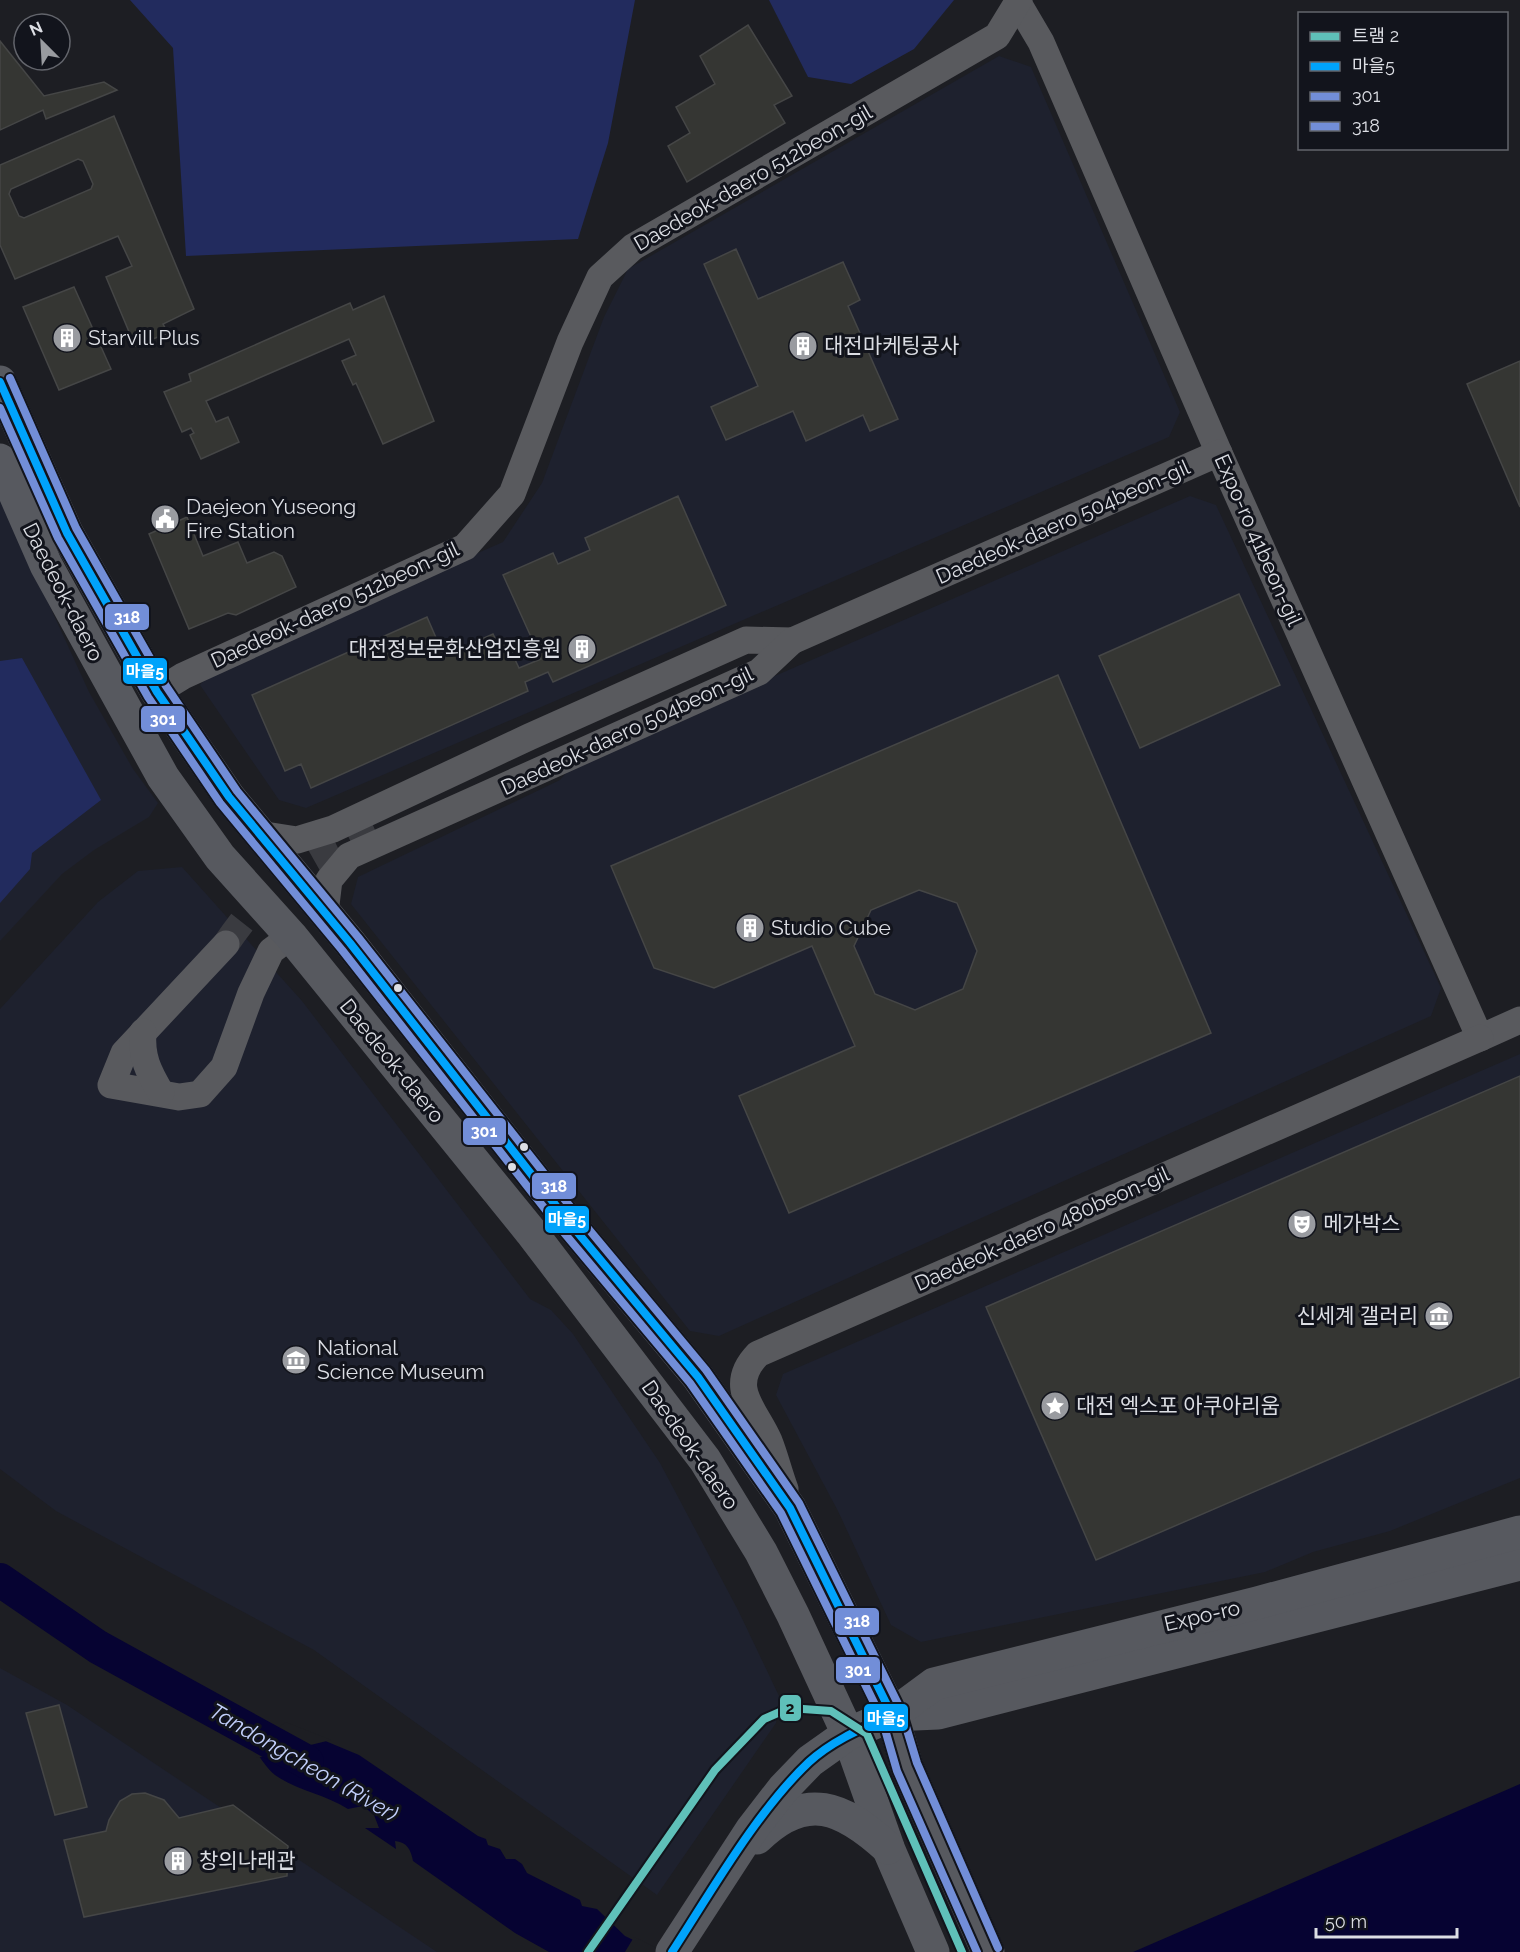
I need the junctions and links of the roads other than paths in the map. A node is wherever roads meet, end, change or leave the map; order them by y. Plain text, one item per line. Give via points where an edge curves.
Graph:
1 (1019, 2) edge
2 (0, 382) edge
3 (1219, 453) junction
4 (0, 460) edge
5 (792, 641) junction
6 (157, 692) junction
7 (465, 767) junction
8 (489, 786) junction
9 (259, 834) junction
10 (325, 913) junction
11 (291, 936) junction
12 (226, 944) tunnel mouth
13 (1520, 1020) edge
14 (143, 1032) junction
15 (1480, 1038) junction
16 (161, 1093) junction
17 (790, 1508) junction
18 (1520, 1532) edge
19 (1520, 1564) edge
20 (892, 1715) junction
21 (848, 1734) junction
22 (889, 1850) junction
23 (724, 1870) junction
24 (679, 1940) edge
25 (933, 1952) edge
26 (988, 1952) edge

1 - 3 street, Expo-ro 41beon-gil via 1041,42
1 - 6 street, Daedeok-daero 512beon-gil via 997,36 633,247 600,277 570,342 512,494 465,547 183,676
2 - 6 main road, Daedeok-daero via 67,533
3 - 5 street, Daedeok-daero 504beon-gil
3 - 15 street, Expo-ro 41beon-gil
4 - 11 main road, Daedeok-daero via 46,565 163,777 220,857
5 - 7 street via 746,640
5 - 8 street, Daedeok-daero 504beon-gil
6 - 9 main road, Daedeok-daero
7 - 8 street via 457,782 467,795
7 - 9 street via 333,829 297,840
8 - 10 street, Daedeok-daero 504beon-gil via 350,856 329,880
9 - 10 main road, Daedeok-daero
10 - 17 main road, Daedeok-daero via 568,1221 698,1377
11 - 16 street via 271,951 224,1067 214,1082 200,1094 179,1097
11 - 21 main road, Daedeok-daero via 531,1232 705,1460 761,1552
12 - 14 street
13 - 15 street
14 - 16 street via 145,1066
14 - 16 street via 124,1053 111,1085
15 - 17 street, Daedeok-daero 480beon-gil via 758,1354 746,1366 744,1385 749,1409 768,1439
17 - 20 main road, Daedeok-daero
18 - 20 main road, Expo-ro via 934,1684
19 - 20 main road, Expo-ro via 938,1713
20 - 21 main road, Expo-ro
20 - 26 main road, Daedeok-daero via 907,1767
21 - 22 main road, Daedeok-daero
21 - 23 main road, Expo-ro via 810,1761 783,1789
22 - 23 main road via 864,1826 841,1813 819,1808 792,1813 765,1830
22 - 25 main road, Daedeok-daero
23 - 24 main road

